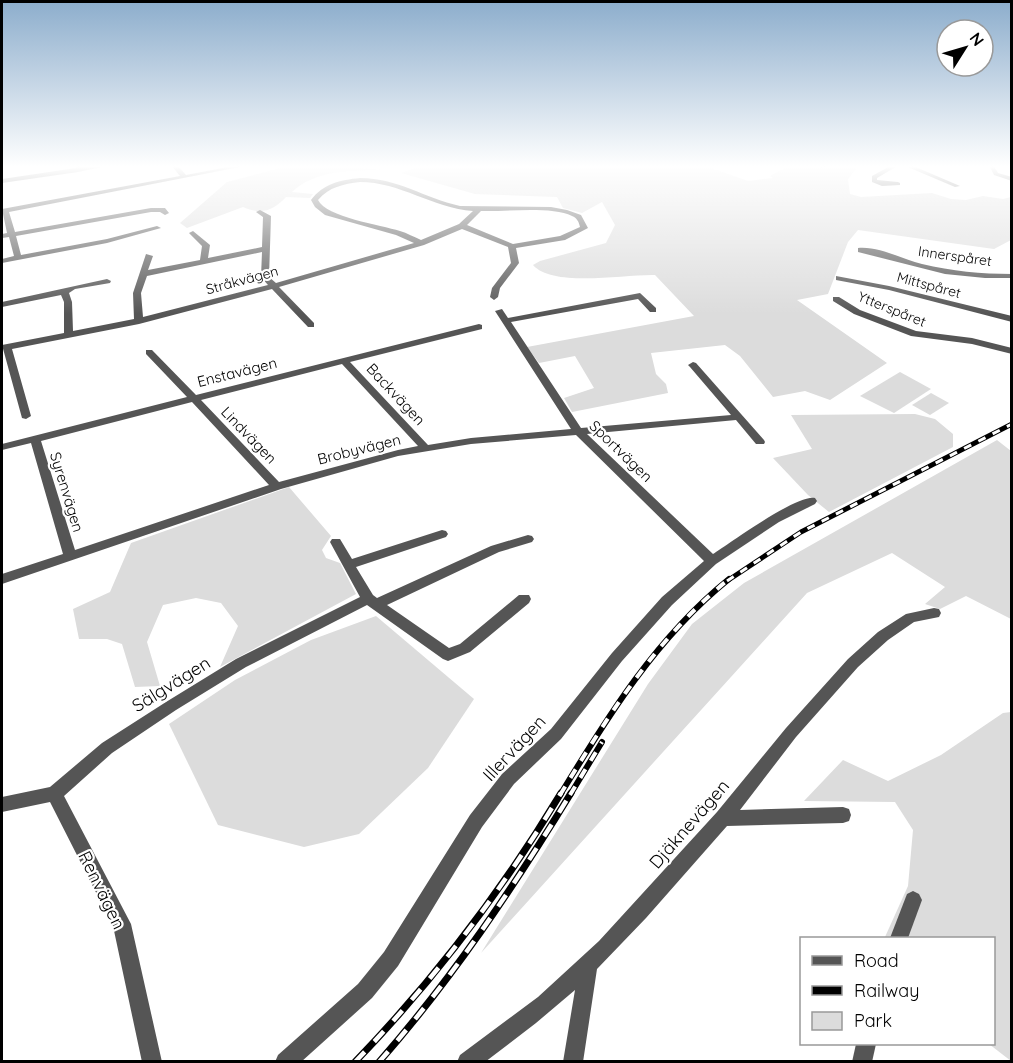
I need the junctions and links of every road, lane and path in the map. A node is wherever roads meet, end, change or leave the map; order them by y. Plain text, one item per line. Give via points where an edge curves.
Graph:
1 (4, 215) edge
2 (124, 215) edge
3 (265, 215) edge
4 (334, 215) edge
5 (473, 215) edge
6 (577, 215) edge
7 (462, 226) junction
8 (157, 228) dead end
9 (193, 233) dead end
10 (6, 235) edge
11 (421, 243) junction
12 (512, 246) junction
13 (265, 249) junction
14 (861, 250) dead end
15 (149, 256) dead end
16 (18, 258) junction
17 (2, 261) edge
18 (204, 262) junction
19 (143, 273) junction
20 (1011, 276) edge
21 (839, 278) dead end
22 (107, 281) dead end
23 (275, 286) junction
24 (64, 292) junction
25 (494, 297) dead end
26 (837, 298) dead end
27 (2, 304) edge
28 (653, 310) dead end
29 (1011, 319) edge
30 (139, 321) junction
31 (311, 326) dead end
32 (479, 327) dead end
33 (69, 336) junction
34 (4, 347) edge
35 (1011, 351) edge
36 (149, 352) dead end
37 (344, 361) junction
38 (693, 365) dead end
39 (193, 399) junction
40 (26, 416) dead end
41 (739, 417) junction
42 (578, 431) junction
43 (35, 438) junction
44 (759, 442) dead end
45 (2, 447) edge
46 (425, 448) junction
47 (277, 486) junction
48 (811, 501) dead end
49 (442, 534) dead end
50 (528, 538) dead end
51 (336, 542) dead end
52 (70, 555) junction
53 (712, 561) junction
54 (349, 565) junction
55 (2, 579) edge
56 (524, 599) dead end
57 (371, 602) junction
58 (934, 613) dead end
59 (54, 794) junction
60 (2, 804) edge
61 (843, 814) dead end
62 (723, 818) junction
63 (913, 900) dead end
64 (900, 937) edge
65 (588, 965) junction
66 (866, 1045) edge
67 (152, 1062) edge
68 (285, 1062) edge
69 (467, 1062) edge
70 (573, 1062) edge
71 (862, 1062) edge

1 - 10 street
2 - 10 street
3 - 13 street
4 - 11 street via 399,232
5 - 7 street, Stråkvägen
6 - 12 street via 584,228 578,233
7 - 11 street, Stråkvägen
7 - 12 street
8 - 16 street
9 - 18 street via 206,245
10 - 16 street
11 - 23 street, Stråkvägen
12 - 25 street via 515,263 496,288
13 - 18 street
13 - 23 street via 265,277
14 - 20 street, Innerspåret via 927,268 979,276
15 - 19 street
16 - 17 street
18 - 19 street
19 - 30 street via 137,293
21 - 29 street, Mittspåret
22 - 24 street
23 - 30 street, Stråkvägen
23 - 31 street
24 - 27 street
24 - 33 street
26 - 35 street, Ytterspåret via 857,312 914,334 972,341
28 - 42 street, Sportvägen via 640,296 501,316
30 - 33 street, Stråkvägen
32 - 37 street, Enstavägen
33 - 34 street, Stråkvägen
34 - 40 street
36 - 39 street, Lindvägen
37 - 39 street, Enstavägen
37 - 46 street, Backvägen
38 - 41 street
39 - 43 street, Enstavägen
39 - 47 street, Lindvägen
41 - 42 street, Brobyvägen
41 - 44 street
42 - 46 street, Brobyvägen
42 - 53 street, Sportvägen
43 - 45 street, Enstavägen
43 - 52 street, Syrenvägen
46 - 47 street, Brobyvägen
47 - 52 street, Brobyvägen
48 - 53 street, Illervägen via 775,519
49 - 54 street
50 - 57 street, Sälgvägen
51 - 54 street
52 - 55 street, Brobyvägen
53 - 68 street, Illervägen via 667,601 556,734 508,779 476,821 392,959 365,991
54 - 57 street
56 - 57 street via 465,648 448,655
57 - 59 street, Sälgvägen via 241,663 107,748
58 - 62 street, Djäknevägen via 925,612 900,626 832,682
59 - 60 street
59 - 67 street, Renvägen via 122,924
61 - 62 street
62 - 65 street, Djäknevägen
63 - 64 street
65 - 69 street, Djäknevägen via 532,1017
65 - 70 street
66 - 71 street

